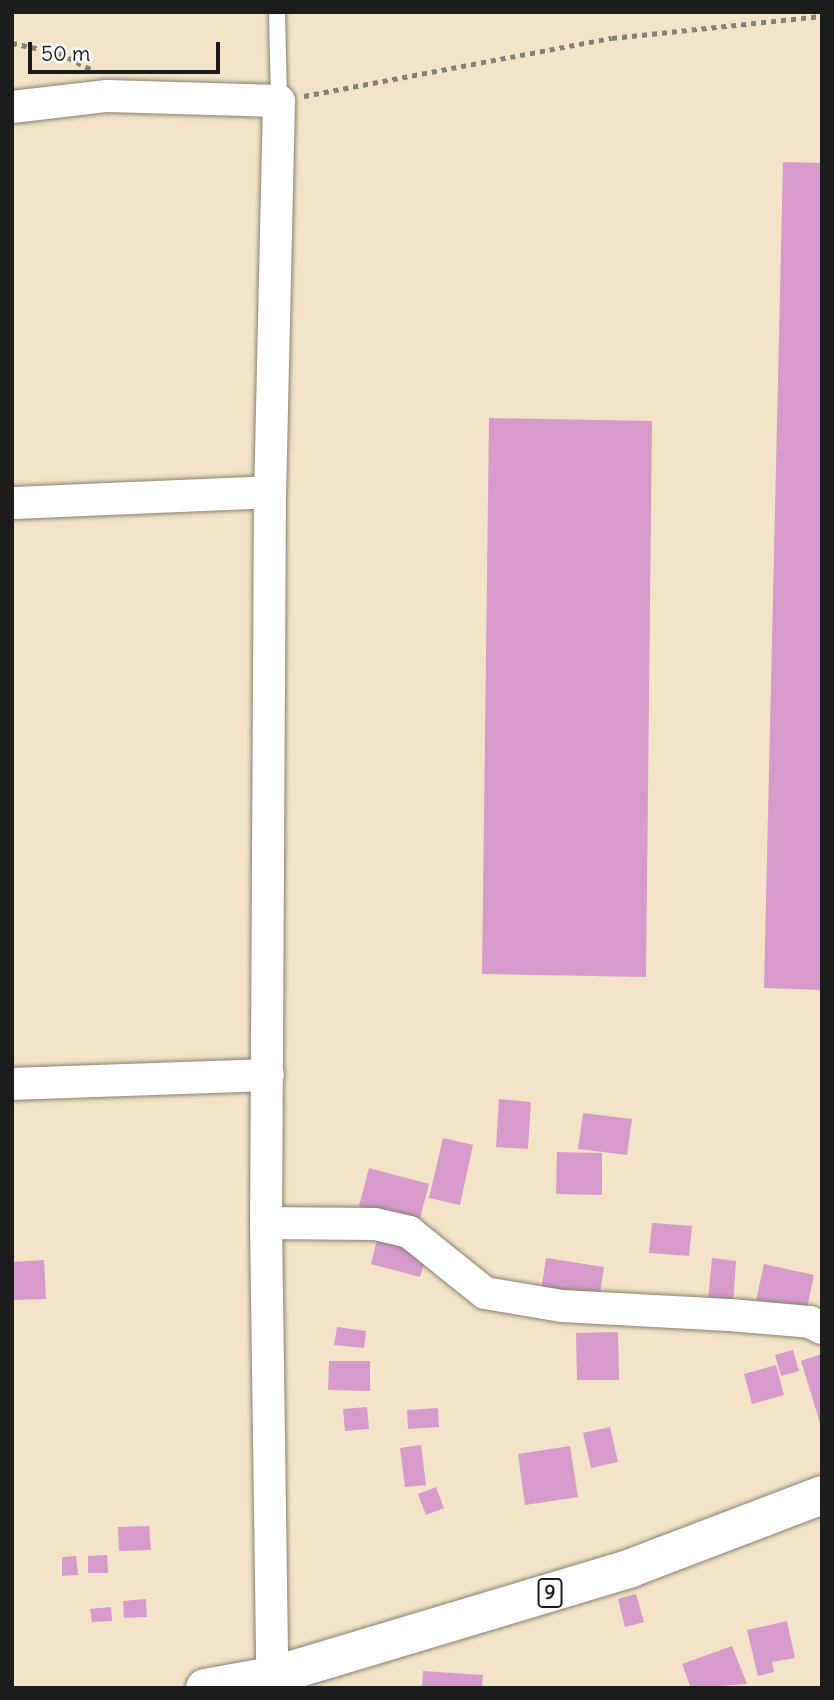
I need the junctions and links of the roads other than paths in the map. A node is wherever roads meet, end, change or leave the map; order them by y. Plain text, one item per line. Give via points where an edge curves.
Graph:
1 (277, 12) edge
2 (279, 100) junction
3 (12, 107) edge
4 (270, 492) junction
5 (12, 503) edge
6 (268, 1075) junction
7 (12, 1084) edge
8 (266, 1223) junction
9 (822, 1328) edge
10 (822, 1495) edge
11 (272, 1676) junction
12 (205, 1688) edge

1 - 2 lane
2 - 3 street via 107,96
2 - 4 street
4 - 5 street
4 - 6 street
6 - 7 street
6 - 8 street
8 - 9 street via 374,1224 409,1232 485,1293 562,1306 729,1315 810,1322
8 - 11 street
10 - 11 highway, 9 via 631,1569
11 - 12 highway, 9

